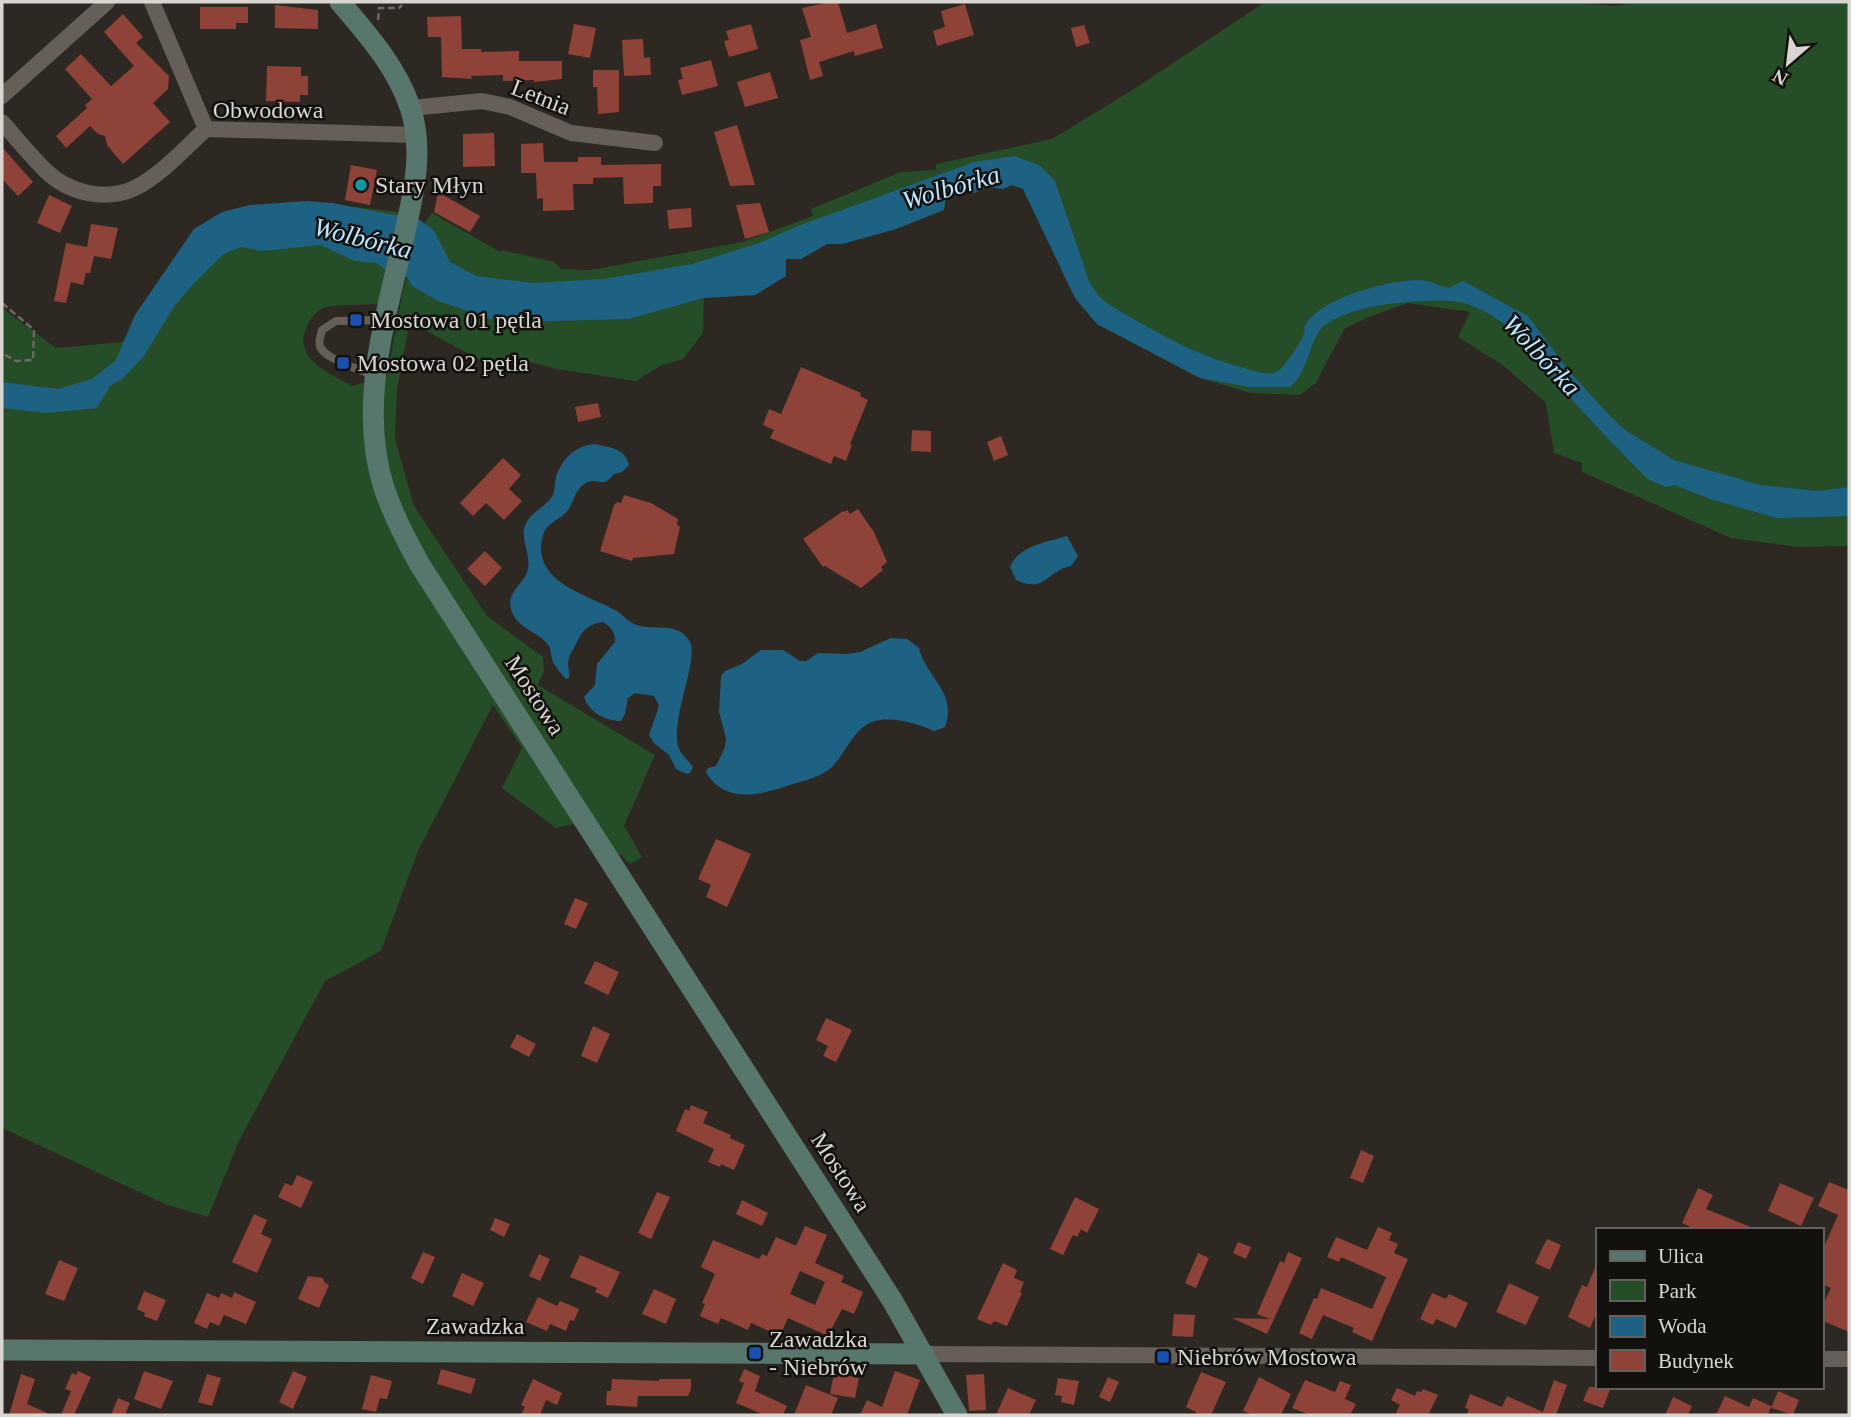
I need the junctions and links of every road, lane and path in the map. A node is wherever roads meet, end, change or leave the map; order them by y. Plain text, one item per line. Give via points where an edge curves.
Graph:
1 (107, 2) edge
2 (152, 2) edge
3 (347, 3) edge
4 (2, 96) edge
5 (411, 108) junction
6 (2, 122) edge
7 (206, 130) junction
8 (416, 135) junction
9 (655, 143) dead end
10 (2, 303) edge
11 (385, 320) junction
12 (2, 353) edge
13 (376, 376) junction
14 (2, 1350) edge
15 (924, 1354) junction
16 (1596, 1358) edge
17 (1823, 1359) edge
18 (1849, 1359) edge
19 (957, 1415) edge

1 - 4 street
2 - 7 street
3 - 5 street, Mostowa via 394,72
5 - 8 street, Mostowa
5 - 9 street, Letnia via 482,101 510,107 571,134
6 - 7 street, Obwodowa via 47,172 87,194 134,188
7 - 8 street, Obwodowa
8 - 11 street, Mostowa via 417,178
10 - 12 path via 34,330 33,360 16,360
11 - 13 street, Mostowa
11 - 13 lane via 336,321 322,330 319,340 320,348 329,355
13 - 15 street, Mostowa via 376,453 398,526
14 - 15 street, Zawadzka
15 - 16 street, Zawadzka
15 - 19 street, Mostowa
17 - 18 street

